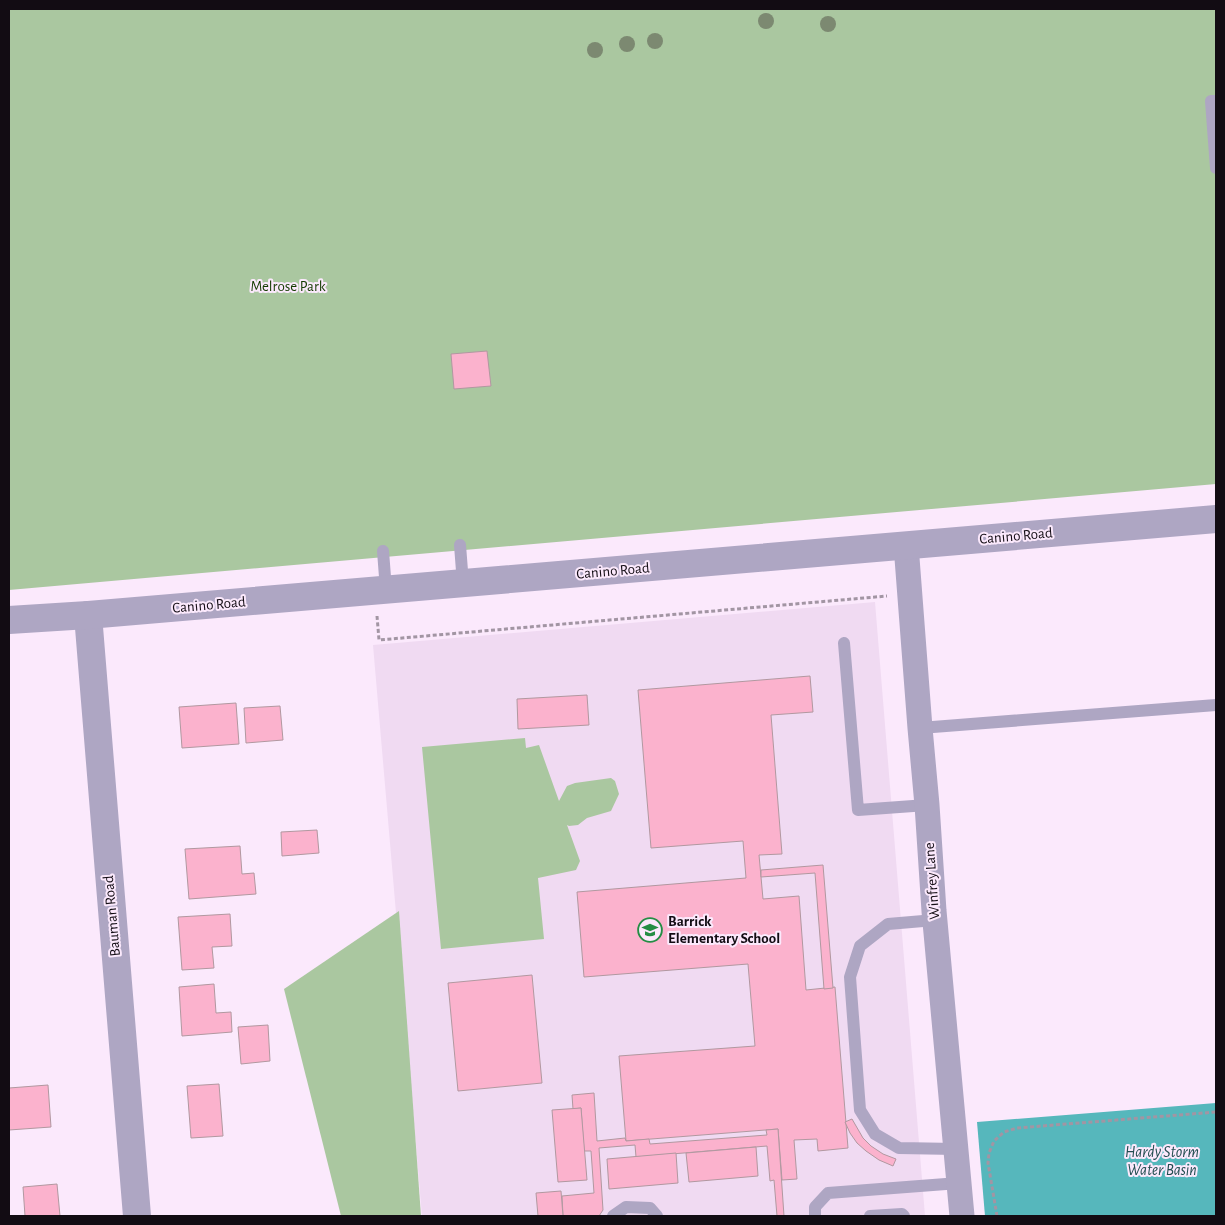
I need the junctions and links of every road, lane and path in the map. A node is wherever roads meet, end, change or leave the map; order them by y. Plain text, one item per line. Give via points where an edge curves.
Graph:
1 (1216, 101) edge
2 (1216, 168) edge
3 (1216, 519) edge
4 (460, 545) dead end
5 (906, 545) junction
6 (383, 551) dead end
7 (463, 584) junction
8 (910, 594) junction
9 (382, 599) junction
10 (88, 615) junction
11 (9, 620) edge
12 (844, 643) dead end
13 (1216, 705) edge
14 (920, 728) junction
15 (927, 805) junction
16 (935, 920) junction
17 (1216, 1112) edge
18 (956, 1149) junction
19 (959, 1183) junction
20 (137, 1216) edge
21 (612, 1216) edge
22 (658, 1216) edge
23 (815, 1216) edge
24 (870, 1216) edge
25 (904, 1216) edge
26 (962, 1216) edge
27 (997, 1216) edge

1 - 2 lane via 1211,101
3 - 5 street, Canino Road
4 - 7 lane
5 - 7 street, Canino Road
5 - 8 street, Winfrey Lane
6 - 9 lane
7 - 9 street, Canino Road
8 - 9 path via 379,640
8 - 14 street, Winfrey Lane
9 - 10 street, Canino Road
10 - 11 street, Canino Road
10 - 20 street, Bauman Road
12 - 15 lane via 858,810
13 - 14 lane
14 - 15 street, Winfrey Lane
15 - 16 street, Winfrey Lane
16 - 18 street, Winfrey Lane
16 - 18 lane via 888,924 860,946 850,977 860,1110 875,1134 899,1148
17 - 27 path via 1017,1128 1004,1132 994,1141 988,1162
18 - 19 street, Winfrey Lane
19 - 23 lane via 828,1193 815,1207
19 - 26 street, Winfrey Lane
21 - 22 lane via 626,1207 650,1208
24 - 25 lane

